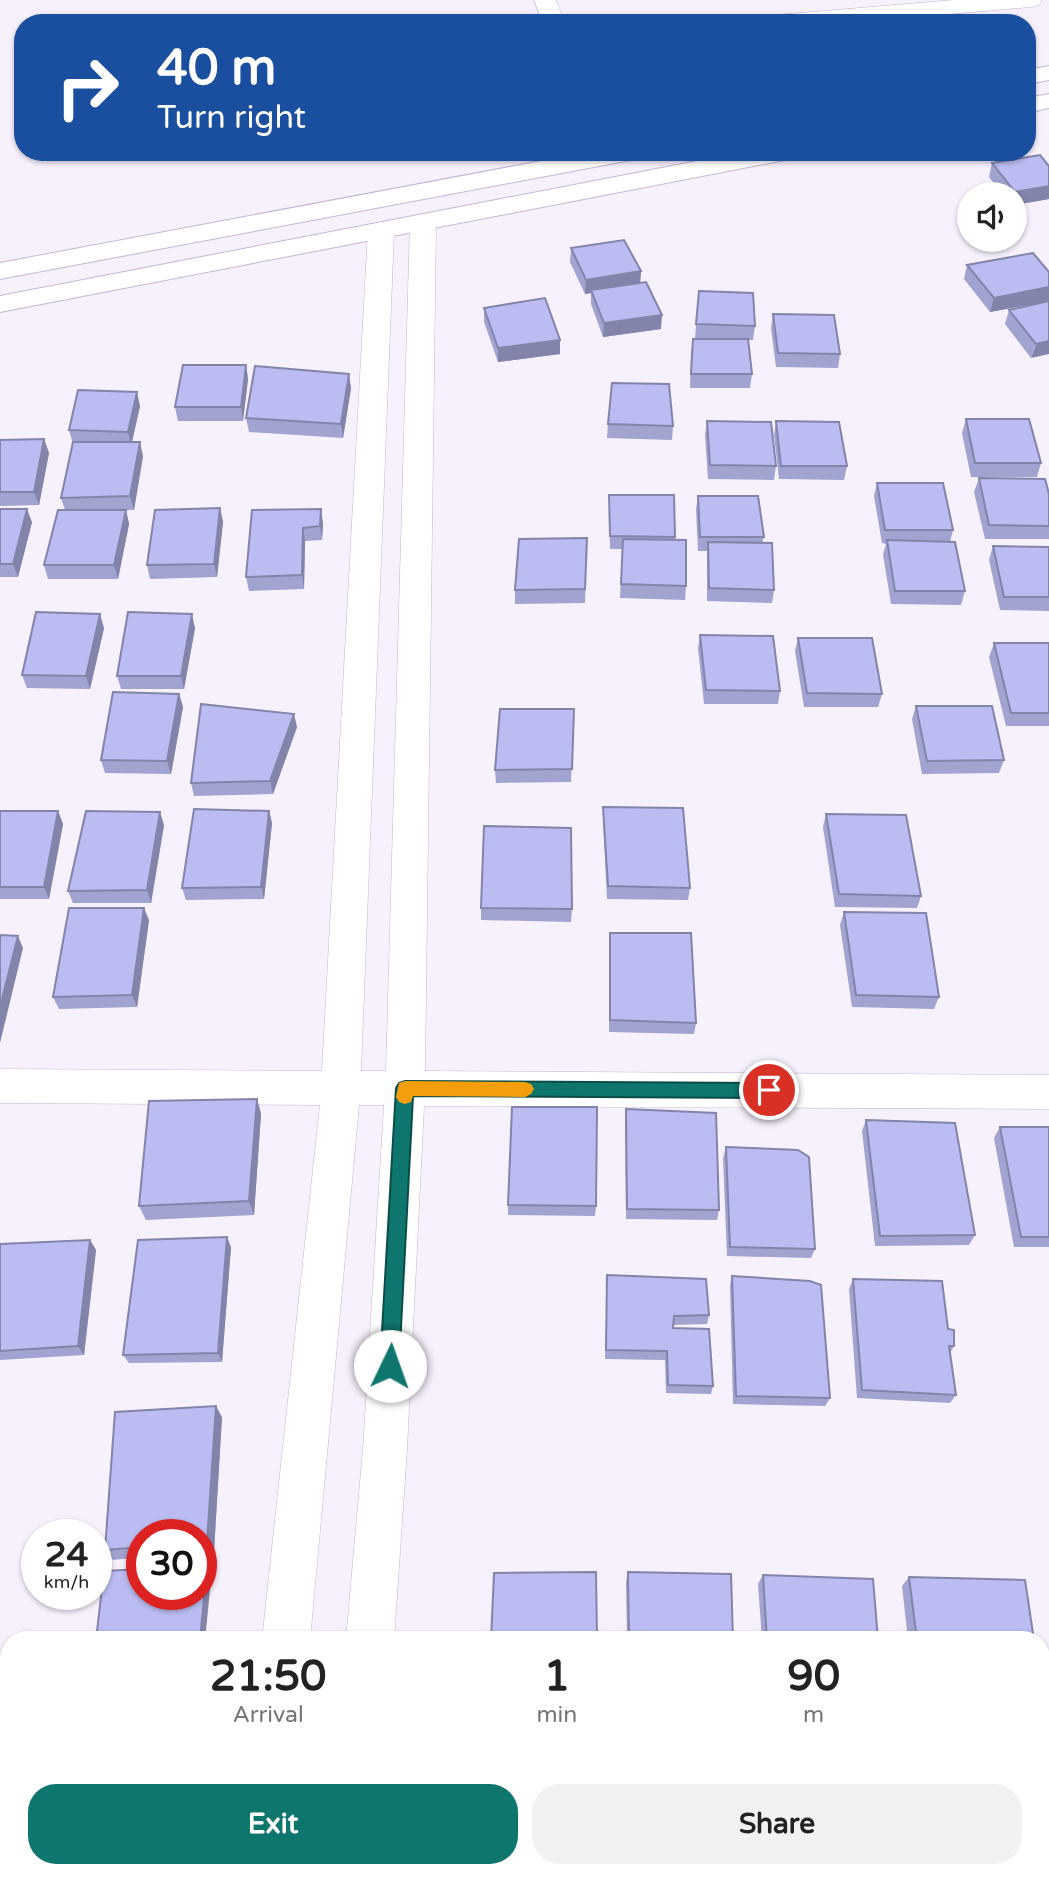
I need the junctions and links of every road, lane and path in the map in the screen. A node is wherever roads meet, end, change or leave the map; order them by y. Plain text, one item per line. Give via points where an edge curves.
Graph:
1 (1031, 0) edge
2 (866, 14) edge
3 (570, 161) edge
4 (738, 161) edge
5 (423, 222) junction
6 (381, 230) junction
7 (0, 271) edge
8 (0, 304) edge
9 (0, 1086) edge
10 (341, 1088) junction
11 (405, 1088) junction
12 (1049, 1092) edge
13 (287, 1631) edge
14 (371, 1631) edge

1 - 2 street
3 - 7 street
4 - 5 street
5 - 6 street
5 - 11 street
6 - 8 street
6 - 10 street
9 - 10 street
10 - 11 street
10 - 13 street
11 - 12 street
11 - 14 street

